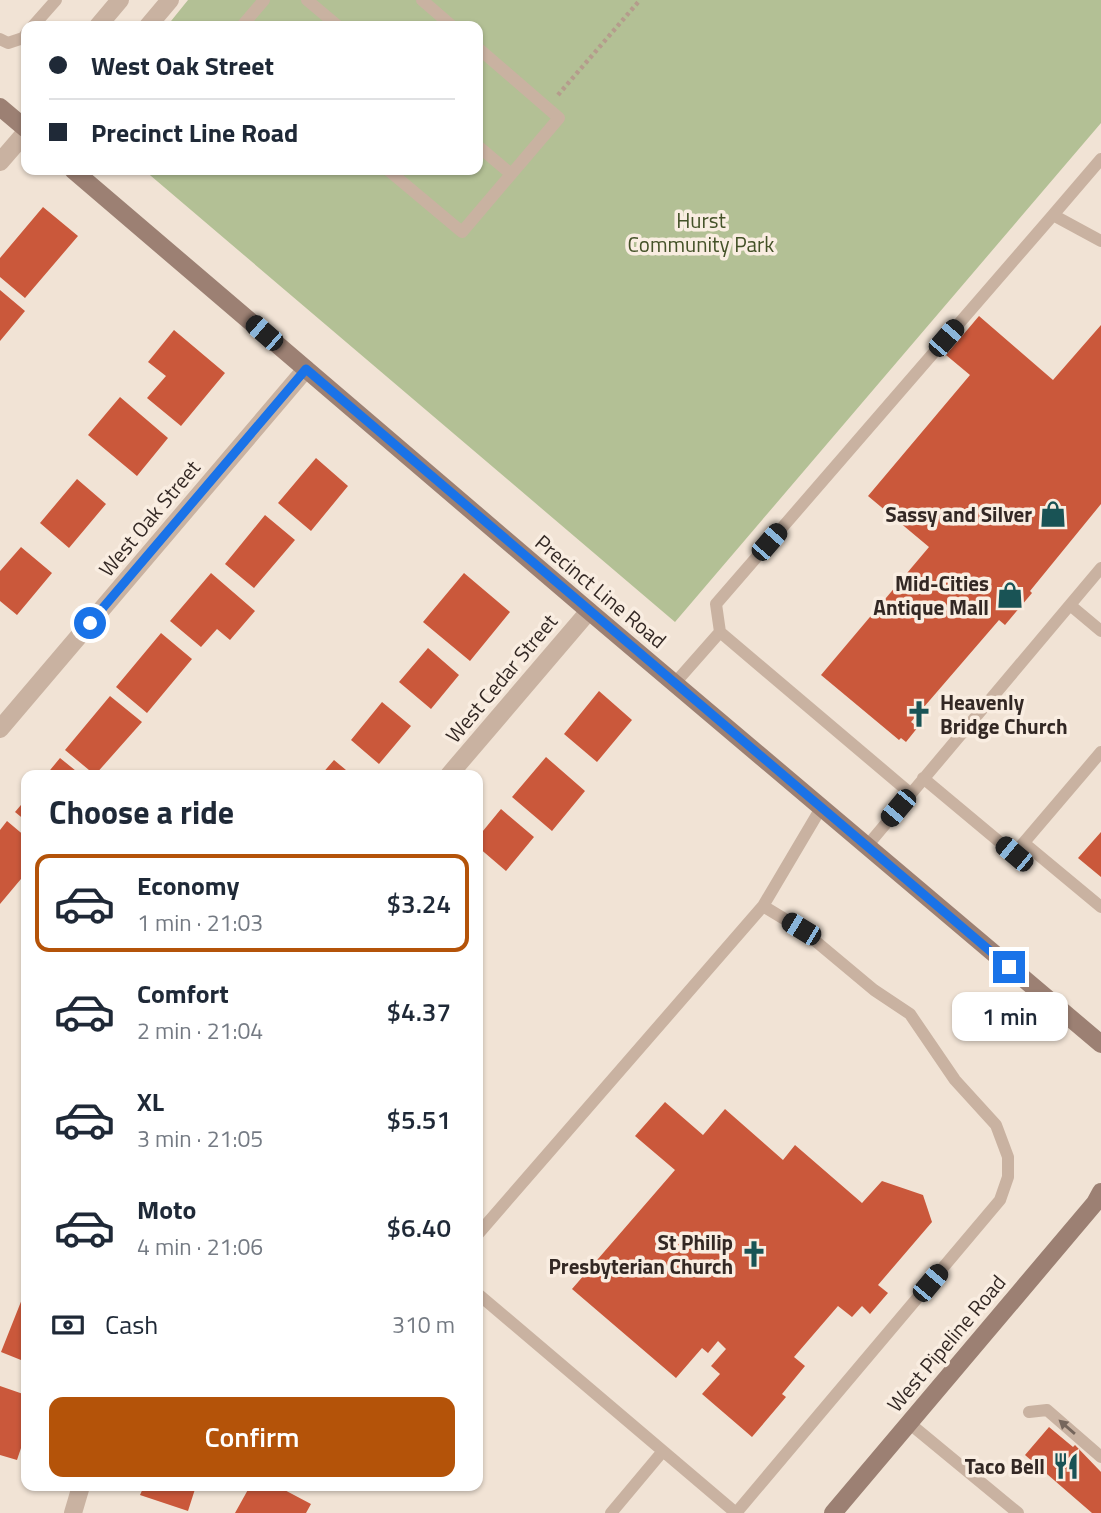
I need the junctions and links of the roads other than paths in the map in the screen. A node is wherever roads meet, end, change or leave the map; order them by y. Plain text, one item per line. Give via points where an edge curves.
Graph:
1 (56, 0) edge
2 (120, 0) edge
3 (264, 0) edge
4 (307, 0) edge
5 (422, 0) edge
6 (168, 1) edge
7 (37, 21) edge
8 (102, 21) edge
9 (152, 21) edge
10 (246, 21) edge
11 (332, 21) edge
12 (446, 21) edge
13 (0, 39) edge
14 (21, 39) edge
15 (483, 52) edge
16 (0, 107) edge
17 (21, 126) edge
18 (21, 136) edge
19 (483, 150) edge
20 (1101, 159) edge
21 (0, 162) edge
22 (511, 174) junction
23 (79, 175) edge
24 (393, 175) edge
25 (1053, 215) junction
26 (1101, 241) edge
27 (306, 369) junction
28 (1101, 568) edge
29 (1070, 605) junction
30 (589, 611) junction
31 (1101, 631) edge
32 (720, 632) junction
33 (674, 683) junction
34 (0, 729) edge
35 (1101, 752) edge
36 (453, 770) edge
37 (923, 778) junction
38 (911, 793) junction
39 (821, 808) junction
40 (1024, 843) junction
41 (867, 846) junction
42 (763, 906) junction
43 (1101, 907) edge
44 (1101, 1044) edge
45 (1099, 1198) edge
46 (483, 1228) edge
47 (483, 1298) edge
48 (1029, 1412) dead end
49 (909, 1423) junction
50 (663, 1451) junction
51 (1101, 1457) edge
52 (80, 1491) edge
53 (73, 1513) edge
54 (611, 1513) edge
55 (736, 1513) edge
56 (833, 1513) edge
57 (1018, 1513) edge

1 - 7 lane
2 - 8 street
3 - 10 lane
4 - 11 lane
5 - 12 lane
6 - 9 street
13 - 14 lane via 8,43
15 - 22 lane via 559,118
16 - 17 main road
18 - 21 street
19 - 22 lane
20 - 25 lane
22 - 24 lane via 462,232
23 - 27 main road, Precinct Line Road
25 - 26 lane
25 - 32 lane via 716,604
27 - 30 main road, Precinct Line Road
27 - 34 street, West Oak Street
28 - 29 lane
29 - 31 lane
29 - 37 lane
30 - 33 main road, Precinct Line Road
30 - 36 street, West Cedar Street
32 - 33 lane
32 - 38 lane
33 - 39 main road, Precinct Line Road
35 - 40 lane
37 - 38 lane
37 - 40 lane via 1014,854
38 - 41 lane
39 - 41 main road, Precinct Line Road
39 - 42 lane
40 - 43 lane
41 - 44 main road, Precinct Line Road
42 - 46 lane
42 - 55 lane via 801,929 910,1014 955,1080 996,1125 1008,1157 1008,1177 1000,1200
45 - 49 main road, West Pipeline Road
47 - 50 lane
51 -> 48 lane via 1047,1410
49 - 56 main road, West Pipeline Road
49 - 57 lane
50 - 54 lane
50 - 55 lane
52 - 53 street

